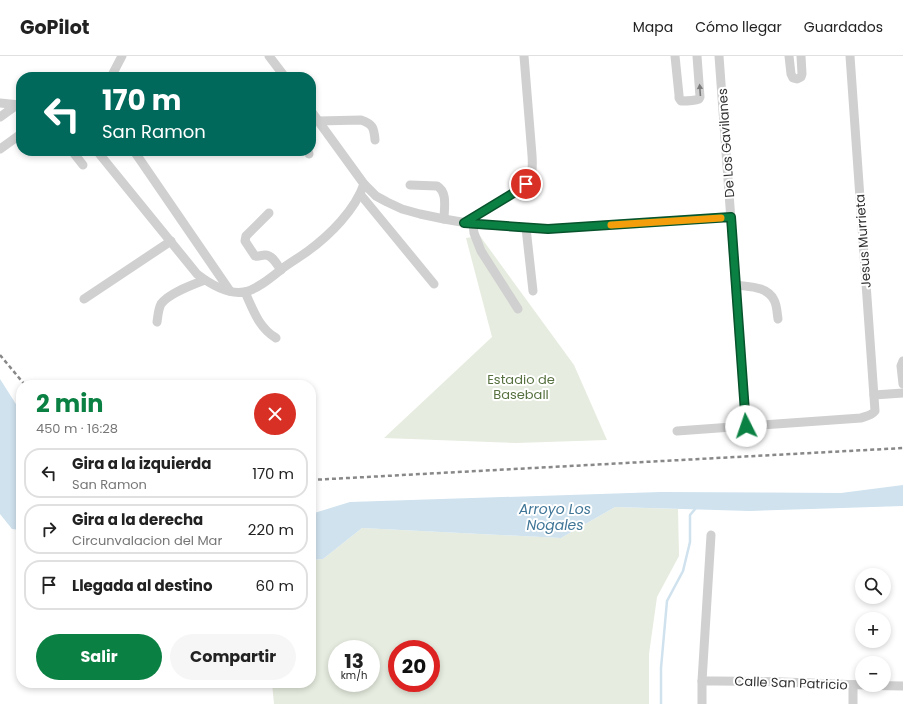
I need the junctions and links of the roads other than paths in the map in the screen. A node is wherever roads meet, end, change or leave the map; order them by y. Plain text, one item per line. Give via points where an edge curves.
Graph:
1 (122, 56) edge
2 (270, 56) edge
3 (524, 56) edge
4 (675, 56) edge
5 (697, 56) edge
6 (719, 56) edge
7 (789, 56) edge
8 (801, 56) edge
9 (850, 56) edge
10 (114, 72) edge
11 (282, 72) edge
12 (0, 103) edge
13 (16, 105) edge
14 (16, 107) edge
15 (0, 117) edge
16 (316, 118) edge
17 (318, 121) junction
18 (16, 138) edge
19 (375, 140) dead end
20 (0, 149) edge
21 (76, 156) edge
22 (101, 156) edge
23 (137, 156) edge
24 (83, 165) dead end
25 (364, 184) junction
26 (410, 185) dead end
27 (360, 194) junction
28 (269, 213) dead end
29 (731, 217) junction
30 (444, 219) junction
31 (469, 223) junction
32 (526, 228) junction
33 (171, 241) junction
34 (281, 270) junction
35 (205, 280) junction
36 (434, 284) dead end
37 (736, 285) junction
38 (230, 291) junction
39 (534, 291) dead end
40 (245, 292) junction
41 (84, 299) dead end
42 (518, 309) dead end
43 (778, 319) dead end
44 (157, 322) dead end
45 (276, 338) dead end
46 (903, 361) edge
47 (903, 378) edge
48 (903, 393) edge
49 (874, 395) junction
50 (746, 426) junction
51 (677, 431) dead end
52 (711, 535) dead end
53 (702, 680) junction
54 (853, 685) junction
55 (903, 686) edge
56 (702, 704) edge
57 (853, 704) edge

1 - 10 street
2 - 11 street
3 - 31 street via 533,168 531,176 520,189
4 -> 5 street via 681,101 696,100 700,97
6 - 29 street, De Los Gavilanes
7 - 8 street via 791,74 797,79 801,78 802,74
9 - 49 street, Jesus Murrieta
12 - 13 street
14 - 15 street
16 - 17 street
17 - 19 street via 368,122 373,128
17 - 25 street
18 - 20 street
21 - 24 street
22 - 33 street
23 - 38 street
25 - 27 street
25 - 30 street via 376,196 387,202
26 - 30 street via 440,188 444,198
27 - 34 street via 332,231
27 - 36 street
28 - 34 street via 246,236 245,241 256,257 266,255 273,258
29 - 32 street via 548,229
29 - 37 street, De Los Gavilanes
30 - 31 street
31 - 32 street
31 - 42 street via 481,251
32 - 39 street
33 - 35 street via 197,274
33 - 41 street
34 - 40 street
35 - 38 street
35 - 44 street via 166,299 160,306
37 - 43 street via 758,288 771,295 775,301
37 - 50 street, De Los Gavilanes
38 - 40 street
40 - 45 street via 262,326 268,334
46 - 47 street
48 - 49 street
49 - 50 street, Jesus Murrieta via 875,411 861,418
50 - 51 street
52 - 53 street
53 - 54 street, Calle San Patricio
53 - 56 street
54 - 55 street, Calle San Patricio
54 - 57 street

